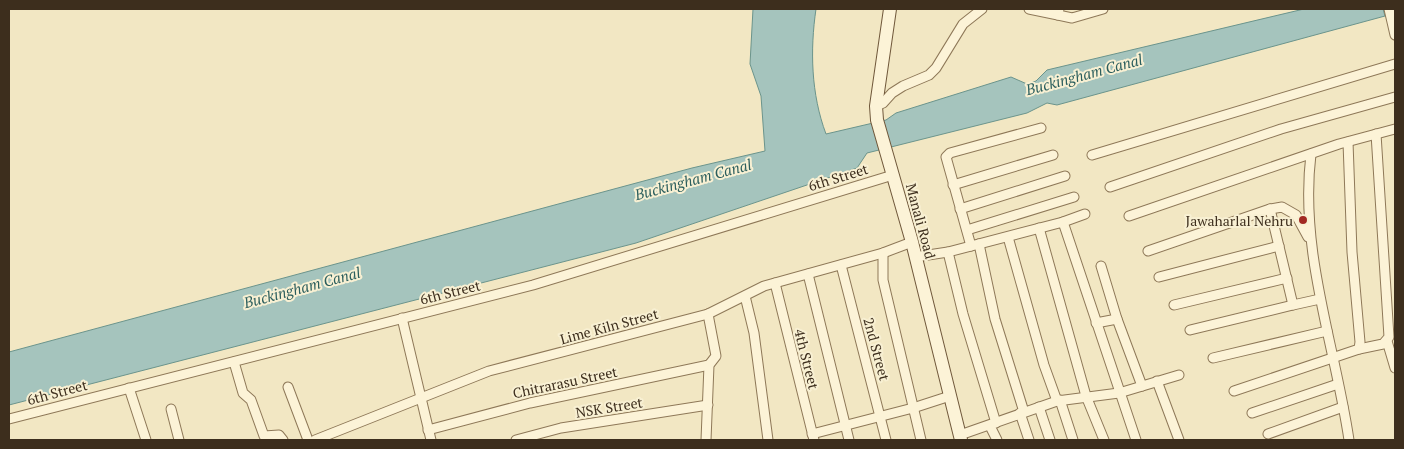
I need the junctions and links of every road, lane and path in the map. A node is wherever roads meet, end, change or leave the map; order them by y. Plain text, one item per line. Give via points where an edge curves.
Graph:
1 (890, 9) edge
2 (982, 9) edge
3 (1033, 9) edge
4 (1100, 9) edge
5 (1389, 9) edge
6 (1058, 12) edge
7 (1395, 35) edge
8 (1395, 64) edge
9 (1395, 97) edge
10 (876, 106) junction
11 (1041, 128) dead end
12 (1395, 129) edge
13 (1376, 134) junction
14 (1348, 142) junction
15 (1092, 154) dead end
16 (1311, 154) junction
17 (1053, 155) dead end
18 (893, 175) junction
19 (1065, 176) dead end
20 (953, 185) junction
21 (1110, 187) dead end
22 (1074, 197) dead end
23 (960, 208) junction
24 (1270, 209) junction
25 (1085, 214) dead end
26 (1129, 216) dead end
27 (1063, 222) junction
28 (1039, 228) junction
29 (967, 230) junction
30 (1008, 236) junction
31 (912, 242) junction
32 (1311, 244) junction
33 (975, 245) junction
34 (1279, 246) junction
35 (1148, 251) dead end
36 (948, 252) junction
37 (884, 253) junction
38 (915, 257) junction
39 (841, 265) junction
40 (1101, 266) dead end
41 (808, 274) junction
42 (1160, 277) dead end
43 (1287, 278) junction
44 (776, 283) junction
45 (745, 296) junction
46 (1320, 299) junction
47 (1174, 305) dead end
48 (1293, 305) junction
49 (708, 314) junction
50 (402, 318) junction
51 (1117, 319) junction
52 (1096, 323) junction
53 (1190, 330) dead end
54 (1327, 331) junction
55 (1390, 334) edge
56 (1359, 349) junction
57 (1213, 358) dead end
58 (1333, 360) junction
59 (234, 362) junction
60 (710, 365) junction
61 (1395, 368) edge
62 (1179, 375) dead end
63 (1157, 381) junction
64 (1338, 384) junction
65 (1142, 386) junction
66 (288, 387) dead end
67 (129, 388) junction
68 (1234, 391) dead end
69 (1119, 393) junction
70 (950, 396) junction
71 (1086, 396) junction
72 (420, 400) junction
73 (1058, 400) junction
74 (708, 405) junction
75 (1039, 407) junction
76 (1344, 407) junction
77 (913, 408) junction
78 (171, 409) dead end
79 (1022, 413) junction
80 (1252, 413) dead end
81 (880, 417) junction
82 (9, 419) edge
83 (993, 424) junction
84 (846, 426) junction
85 (428, 430) junction
86 (1268, 434) dead end
87 (333, 437) edge
88 (813, 437) edge
89 (960, 438) edge
90 (146, 440) edge
91 (179, 440) edge
92 (283, 440) edge
93 (308, 440) edge
94 (315, 440) edge
95 (431, 440) edge
96 (516, 440) edge
97 (706, 440) edge
98 (768, 440) edge
99 (849, 440) edge
100 (886, 440) edge
101 (921, 440) edge
102 (997, 440) edge
103 (1029, 440) edge
104 (1050, 440) edge
105 (1073, 440) edge
106 (1104, 440) edge
107 (1136, 440) edge
108 (1179, 440) edge
109 (1349, 440) edge

1 - 10 main road, Manali Road
2 - 10 street via 963,24 929,76 892,92
3 - 6 street
4 - 6 street via 1072,18
5 - 7 street
8 - 15 street
9 - 21 street via 1280,129
10 - 18 main road, Manali Road
11 - 20 street via 947,154 945,160
12 - 13 street
13 - 14 street
13 - 55 street
14 - 16 street
14 - 56 street
16 - 26 street
16 - 32 street via 1307,186
17 - 20 street
18 - 31 main road, Manali Road
18 - 50 street, 6th Street via 533,284
19 - 23 street
20 - 23 street
22 - 29 street
23 - 29 street
24 - 32 street via 1282,207 1296,215
24 - 34 street
24 - 35 street
25 - 27 street
27 - 28 street
27 - 52 street
28 - 30 street
28 - 71 street
29 - 33 street
30 - 33 street
30 - 73 street via 1044,366
31 - 37 street, Lime Kiln Street
31 - 38 main road, Manali Road
32 - 46 street
33 - 36 street
33 - 79 street
34 - 42 street
34 - 43 street
36 - 38 street
36 - 83 street
37 - 39 street, Lime Kiln Street
37 - 77 street via 883,280
38 - 70 main road, Manali Road
39 - 41 street, Lime Kiln Street
39 - 81 street, 2nd Street
40 - 51 street
41 - 44 street, Lime Kiln Street
41 - 84 street
43 - 47 street
43 - 48 street
44 - 45 street, Lime Kiln Street
44 - 88 street, 4th Street
45 - 49 street, Lime Kiln Street
45 - 98 street via 754,332
46 - 48 street
46 - 54 street
48 - 53 street
49 - 60 street via 716,356
49 - 72 street, Lime Kiln Street via 489,372
50 - 59 street, 6th Street
50 - 72 street
51 - 52 street
51 - 65 street
52 - 69 street
54 - 57 street
54 - 58 street
55 - 56 street
55 - 61 street
56 - 58 street
58 - 64 street
58 - 68 street
59 - 67 street, 6th Street
59 - 92 street via 243,393 251,400 264,436 278,435
60 - 74 street
60 - 85 street, Chitrarasu Street via 530,403
62 - 63 street
63 - 65 street
63 - 108 street
64 - 76 street
64 - 80 street
65 - 69 street
66 - 93 street
67 - 82 street, 6th Street
67 - 90 street
69 - 71 street
69 - 107 street
70 - 77 street
70 - 89 main road, Manali Road
71 - 73 street
71 - 106 street
72 - 85 street
72 - 87 street, Lime Kiln Street
73 - 75 street
73 - 105 street
74 - 96 street, NSK Street via 561,428
74 - 97 street
75 - 79 street
75 - 104 street
76 - 86 street
76 - 109 street
77 - 81 street
77 - 101 street
78 - 91 street
79 - 83 street
79 - 103 street
81 - 84 street
81 - 100 street, 2nd Street
83 - 89 street
83 - 102 street
84 - 88 street
84 - 99 street
85 - 95 street
87 - 94 street, Lime Kiln Street

